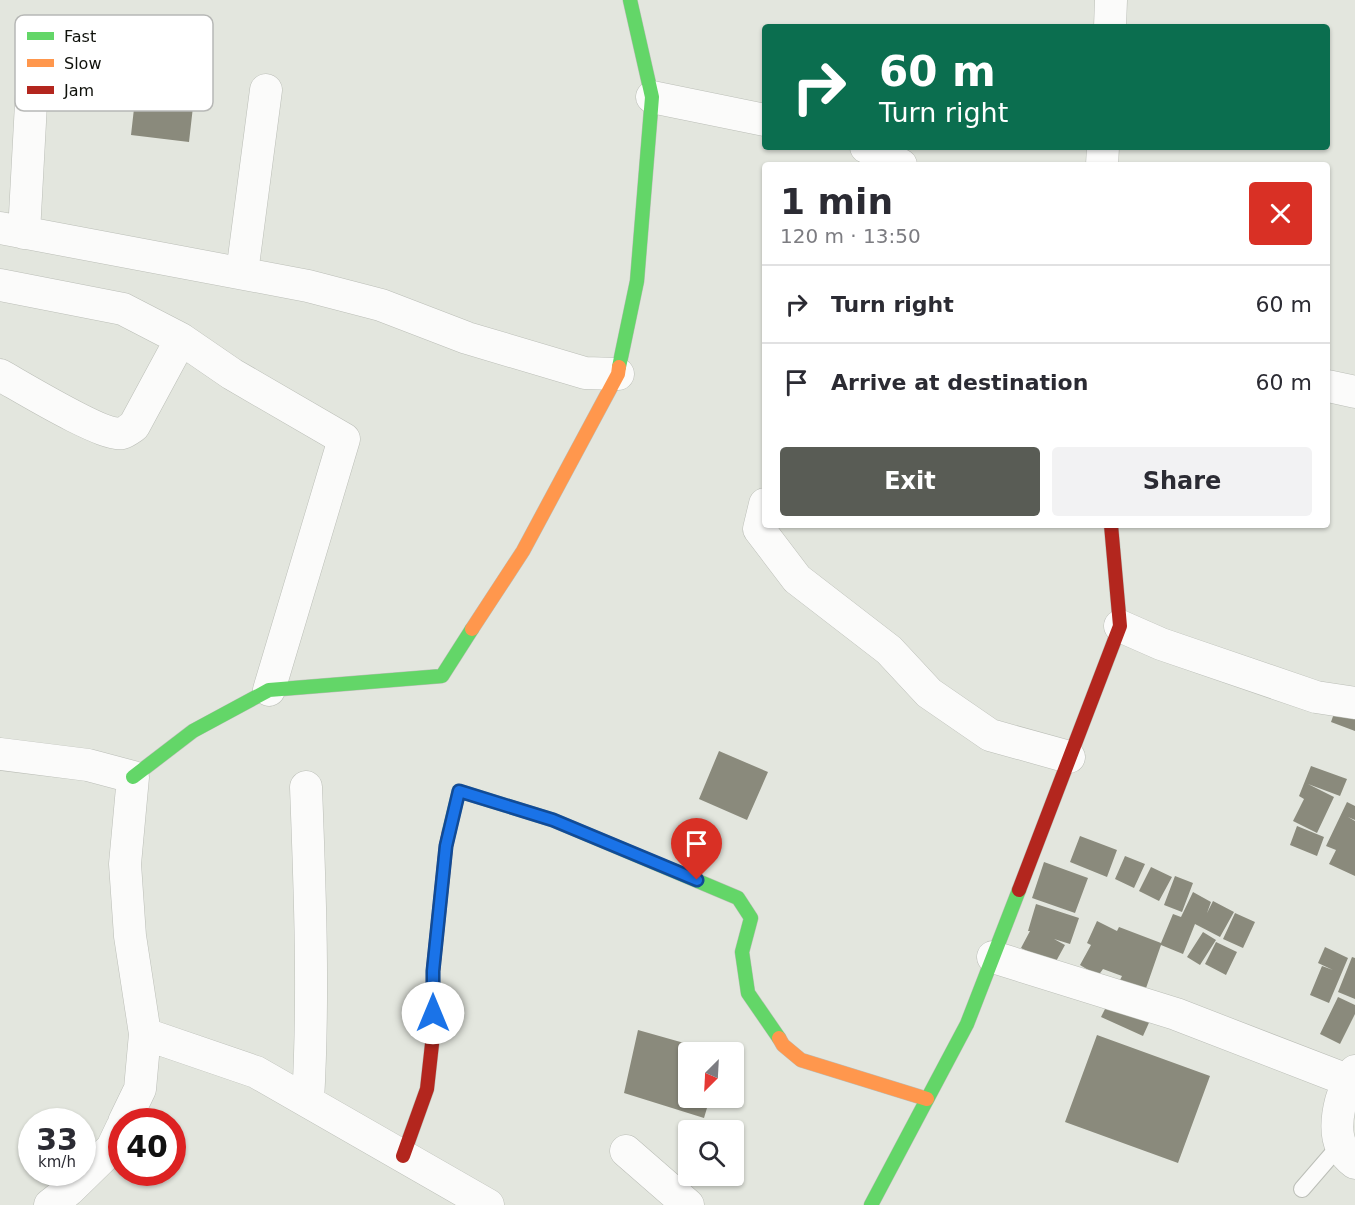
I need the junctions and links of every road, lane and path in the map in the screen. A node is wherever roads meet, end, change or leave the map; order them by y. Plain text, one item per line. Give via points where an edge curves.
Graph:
1 (630, 0) edge
2 (1111, 0) edge
3 (1110, 24) edge
4 (267, 90) dead end
5 (652, 97) junction
6 (28, 111) edge
7 (762, 119) edge
8 (872, 150) edge
9 (895, 162) edge
10 (12, 230) edge
11 (242, 273) junction
12 (0, 285) edge
13 (181, 339) junction
14 (618, 374) junction
15 (0, 375) edge
16 (1330, 386) edge
17 (1355, 392) edge
18 (762, 516) edge
19 (1111, 528) edge
20 (1120, 626) junction
21 (269, 690) junction
22 (1355, 703) edge
23 (0, 754) edge
24 (1069, 757) junction
25 (133, 777) junction
26 (306, 787) dead end
27 (993, 957) junction
28 (145, 1034) junction
29 (1351, 1075) edge
30 (927, 1099) junction
31 (308, 1101) junction
32 (131, 1108) edge
33 (626, 1151) dead end
34 (108, 1152) edge
35 (1347, 1154) edge
36 (403, 1156) junction
37 (1302, 1189) dead end
38 (50, 1205) edge
39 (488, 1205) edge
40 (688, 1205) edge
41 (871, 1205) edge

1 - 5 street
2 - 3 street
4 - 11 street
5 - 7 street
5 - 14 street via 637,281
6 - 10 street
8 - 9 street
10 - 11 street
11 - 14 street via 381,305 467,338 585,373
12 - 13 street via 123,309
13 - 15 street via 134,426 121,433 74,417
13 - 21 street via 344,440
14 - 21 street via 524,551 442,676
16 - 17 street
18 - 24 street via 759,529 797,579 889,650 929,693 990,735
19 - 20 street
20 - 22 street via 1316,697
20 - 24 street
21 - 25 street via 193,731
23 - 25 street via 88,765
24 - 27 street
25 - 28 street via 125,864 130,936
26 - 31 street via 310,877
27 - 29 street via 1176,1014
27 - 30 street via 967,1024
28 - 31 street via 256,1072
28 - 32 street via 140,1089
29 - 35 street via 1336,1123
30 - 36 street via 801,1060 783,1045 748,993 742,952 751,918 738,898 553,820 459,791 446,846 433,971 433,1035 427,1089
30 - 41 street
31 - 36 street
33 - 40 street
34 - 38 street
35 - 37 lane
36 - 39 street

